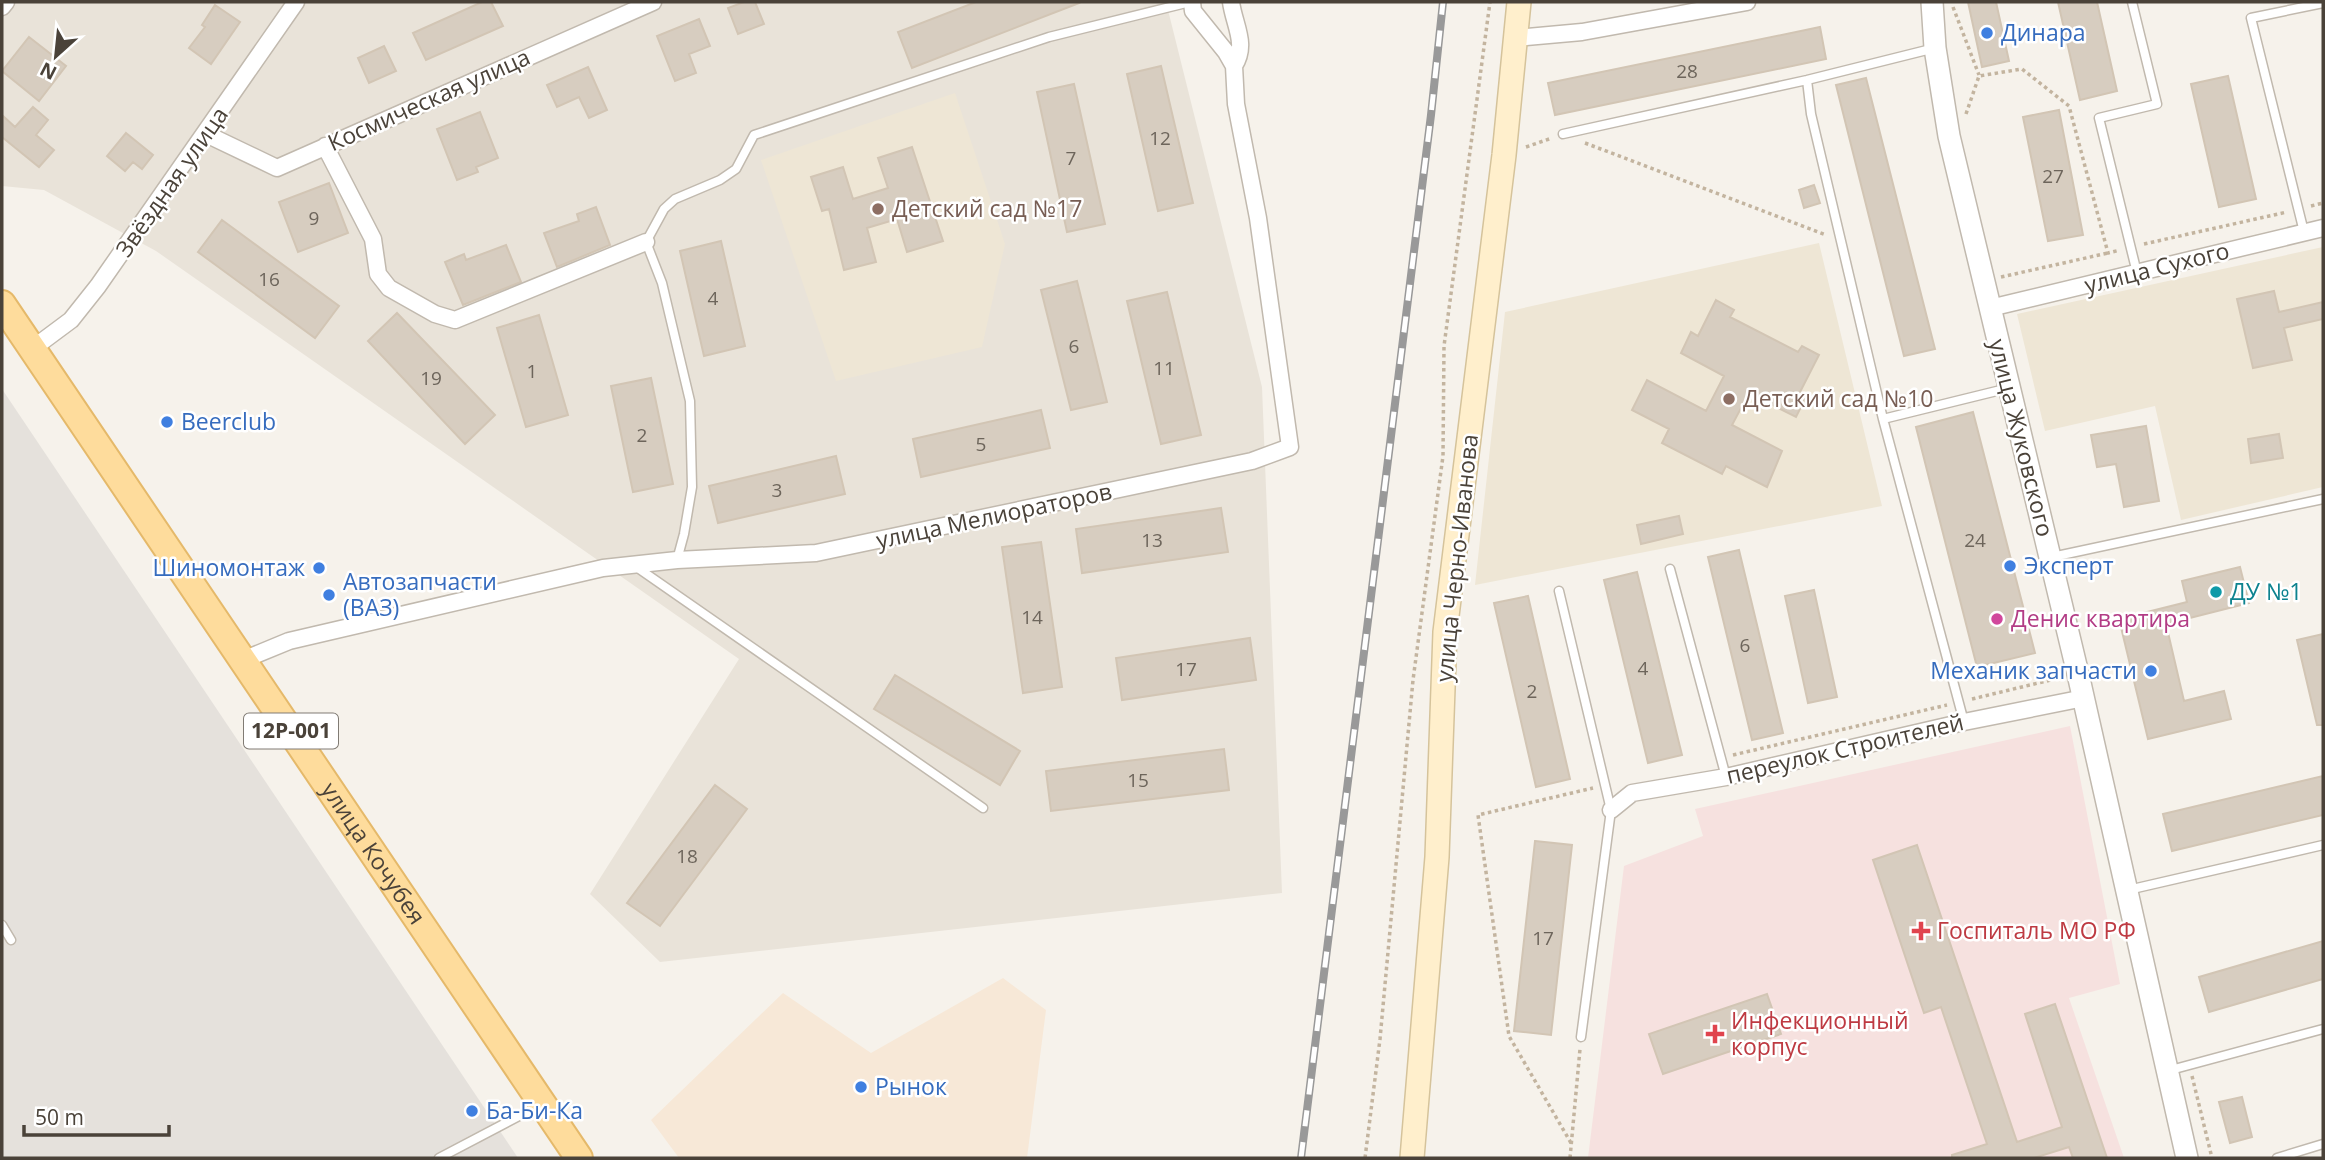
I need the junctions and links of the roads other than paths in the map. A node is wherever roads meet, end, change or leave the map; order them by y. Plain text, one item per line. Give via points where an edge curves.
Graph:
1 (6, 2) edge
2 (296, 2) edge
3 (653, 2) edge
4 (1191, 2) edge
5 (1231, 2) edge
6 (1519, 2) edge
7 (1747, 2) edge
8 (1932, 2) edge
9 (2132, 2) edge
10 (2323, 4) edge
11 (2, 7) edge
12 (1687, 7) edge
13 (1516, 38) junction
14 (1935, 48) junction
15 (1234, 66) junction
16 (1807, 79) junction
17 (206, 134) junction
18 (1563, 134) road end
19 (325, 146) junction
20 (2323, 228) edge
21 (2304, 232) junction
22 (646, 242) junction
23 (2137, 273) junction
24 (2, 304) edge
25 (1990, 308) junction
26 (32, 348) junction
27 (2009, 388) junction
28 (1883, 419) junction
29 (2323, 499) edge
30 (2050, 558) junction
31 (677, 560) junction
32 (631, 563) junction
33 (1670, 569) dead end
34 (1559, 591) dead end
35 (243, 660) junction
36 (2084, 698) junction
37 (1964, 722) junction
38 (1726, 777) junction
39 (983, 808) dead end
40 (1611, 810) junction
41 (2323, 845) edge
42 (2127, 890) junction
43 (2, 925) edge
44 (11, 940) dead end
45 (2323, 1029) edge
46 (1581, 1037) road end
47 (2167, 1071) junction
48 (543, 1104) junction
49 (2323, 1144) edge
50 (439, 1158) edge
51 (579, 1158) edge
52 (1412, 1158) edge
53 (2187, 1158) edge
54 (2277, 1158) edge

1 - 11 street
2 - 17 street, Звёздная улица
3 - 19 street, Космическая улица
4 - 15 street
4 - 22 lane via 1049,37 754,135 736,169 675,199 663,209
5 - 15 street via 1241,42
6 - 13 main road, улица Черно-Иванова
7 - 12 street
8 - 14 street, улица Жуковского
9 - 23 lane via 2157,104 2099,118
10 - 21 lane via 2251,18
12 - 13 street via 1582,32
13 - 52 main road, улица Черно-Иванова via 1445,632 1437,857
14 - 16 lane
14 - 25 street, улица Жуковского via 1949,136
15 - 31 street, улица Мелиораторов via 1236,104 1258,218 1290,447 1252,461 816,553
16 - 18 lane
16 - 28 lane via 1811,114
17 - 19 street, Космическая улица via 276,168
17 - 26 street, Звёздная улица via 71,320
19 - 22 street via 373,239 383,281 405,298 455,320
20 - 21 street, улица Сухого
21 - 23 street, улица Сухого
22 - 31 lane via 662,283 690,401 692,486
23 - 25 street, улица Сухого
24 - 26 main road, улица Кочубея / 12Р-001
25 - 27 street, улица Жуковского
26 - 35 main road, улица Кочубея / 12Р-001
27 - 28 lane
27 - 30 street, улица Жуковского
28 - 37 lane
29 - 30 lane
30 - 36 street, улица Жуковского
31 - 32 street, улица Мелиораторов
32 - 35 street, улица Мелиораторов via 289,641
32 - 39 lane
33 - 38 lane
34 - 40 lane
35 - 48 main road, улица Кочубея / 12Р-001
36 - 37 street, переулок Строителей
36 - 42 street, улица Жуковского
37 - 38 street, переулок Строителей
38 - 40 street, переулок Строителей via 1632,793
40 - 46 lane
41 - 42 lane
42 - 47 street, улица Жуковского
43 - 44 lane
45 - 47 lane
47 - 53 street, улица Жуковского
48 - 50 lane
48 - 51 main road, улица Кочубея / 12Р-001
49 - 54 lane

